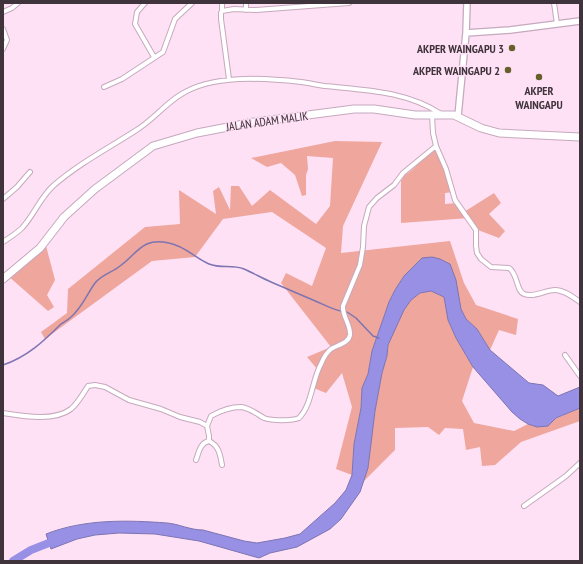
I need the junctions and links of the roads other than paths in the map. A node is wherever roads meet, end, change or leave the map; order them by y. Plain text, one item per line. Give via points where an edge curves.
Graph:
1 (18, 3) edge
2 (145, 3) edge
3 (192, 3) edge
4 (222, 3) edge
5 (246, 3) edge
6 (349, 3) edge
7 (467, 3) edge
8 (554, 3) edge
9 (306, 4) edge
10 (246, 10) junction
11 (222, 11) junction
12 (3, 12) edge
13 (580, 21) edge
14 (557, 24) junction
15 (3, 29) edge
16 (466, 33) junction
17 (3, 49) edge
18 (154, 57) junction
19 (229, 79) junction
20 (104, 87) dead end
21 (432, 115) junction
22 (443, 115) junction
23 (458, 116) junction
24 (580, 137) edge
25 (436, 146) junction
26 (30, 172) dead end
27 (3, 199) edge
28 (3, 242) edge
29 (3, 279) edge
30 (580, 302) edge
31 (565, 355) dead end
32 (580, 376) edge
33 (3, 413) edge
34 (207, 426) junction
35 (209, 441) junction
36 (196, 460) dead end
37 (580, 463) edge
38 (222, 465) dead end
39 (524, 506) dead end

1 - 12 street
2 - 18 street via 138,11 135,24
3 - 18 street via 175,18 164,50
4 - 11 street
5 - 10 street
6 - 9 street
7 - 16 street
8 - 14 street
9 - 10 street
10 - 11 street
11 - 19 street
13 - 14 street
14 - 16 street
15 - 17 street via 8,40
16 - 23 street
18 - 20 street via 122,79
19 - 22 street via 292,81 384,93 424,104
19 - 28 street via 206,84 181,94 136,131 66,175 45,195 22,228
21 - 22 highway, JALAN ADAM MALIK
21 - 25 street via 432,133
21 - 29 highway, JALAN ADAM MALIK via 402,114 374,109 354,110 233,125 163,142 145,151 95,189 64,217 40,248
22 - 23 highway, JALAN ADAM MALIK
23 - 24 highway, JALAN ADAM MALIK via 481,128 499,133
25 - 30 street via 455,200 475,227 477,253 480,259 491,266 510,268 515,273 521,292 525,294 557,290
25 - 34 street via 403,173 394,185 369,207 360,264 343,306 350,335 348,340 331,349 326,355 301,416 292,420 268,418 249,409 227,409 211,416
26 - 27 street
31 - 32 street
33 - 34 street via 40,417 64,412 73,407 88,386 95,385 105,387 134,402
34 - 35 street
35 - 36 street via 201,446
35 - 38 street via 217,446
37 - 39 street

